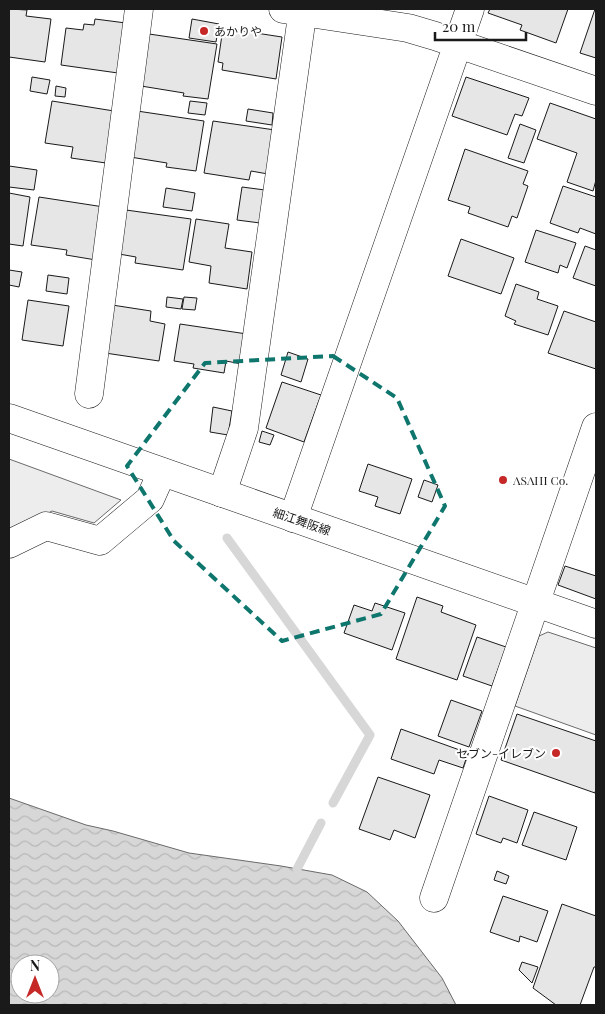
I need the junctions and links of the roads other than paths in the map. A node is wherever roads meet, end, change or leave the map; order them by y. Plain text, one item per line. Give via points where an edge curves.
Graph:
1 (139, 9) edge
2 (470, 9) edge
3 (296, 10) edge
4 (458, 44) junction
5 (596, 91) edge
6 (89, 394) dead end
7 (9, 418) edge
8 (596, 426) edge
9 (162, 472) junction
10 (222, 493) junction
11 (293, 518) junction
12 (9, 544) edge
13 (535, 603) junction
14 (596, 624) edge
15 (434, 898) dead end

1 - 6 street
2 - 4 street
3 - 4 street via 408,28
3 - 10 street via 244,428
4 - 5 street
4 - 11 street
7 - 9 street, 細江舞阪線
8 - 13 street
9 - 10 street, 細江舞阪線
9 - 12 street via 150,499 100,541 46,526
10 - 11 street, 細江舞阪線
11 - 13 street, 細江舞阪線
13 - 14 street, 細江舞阪線
13 - 15 street

